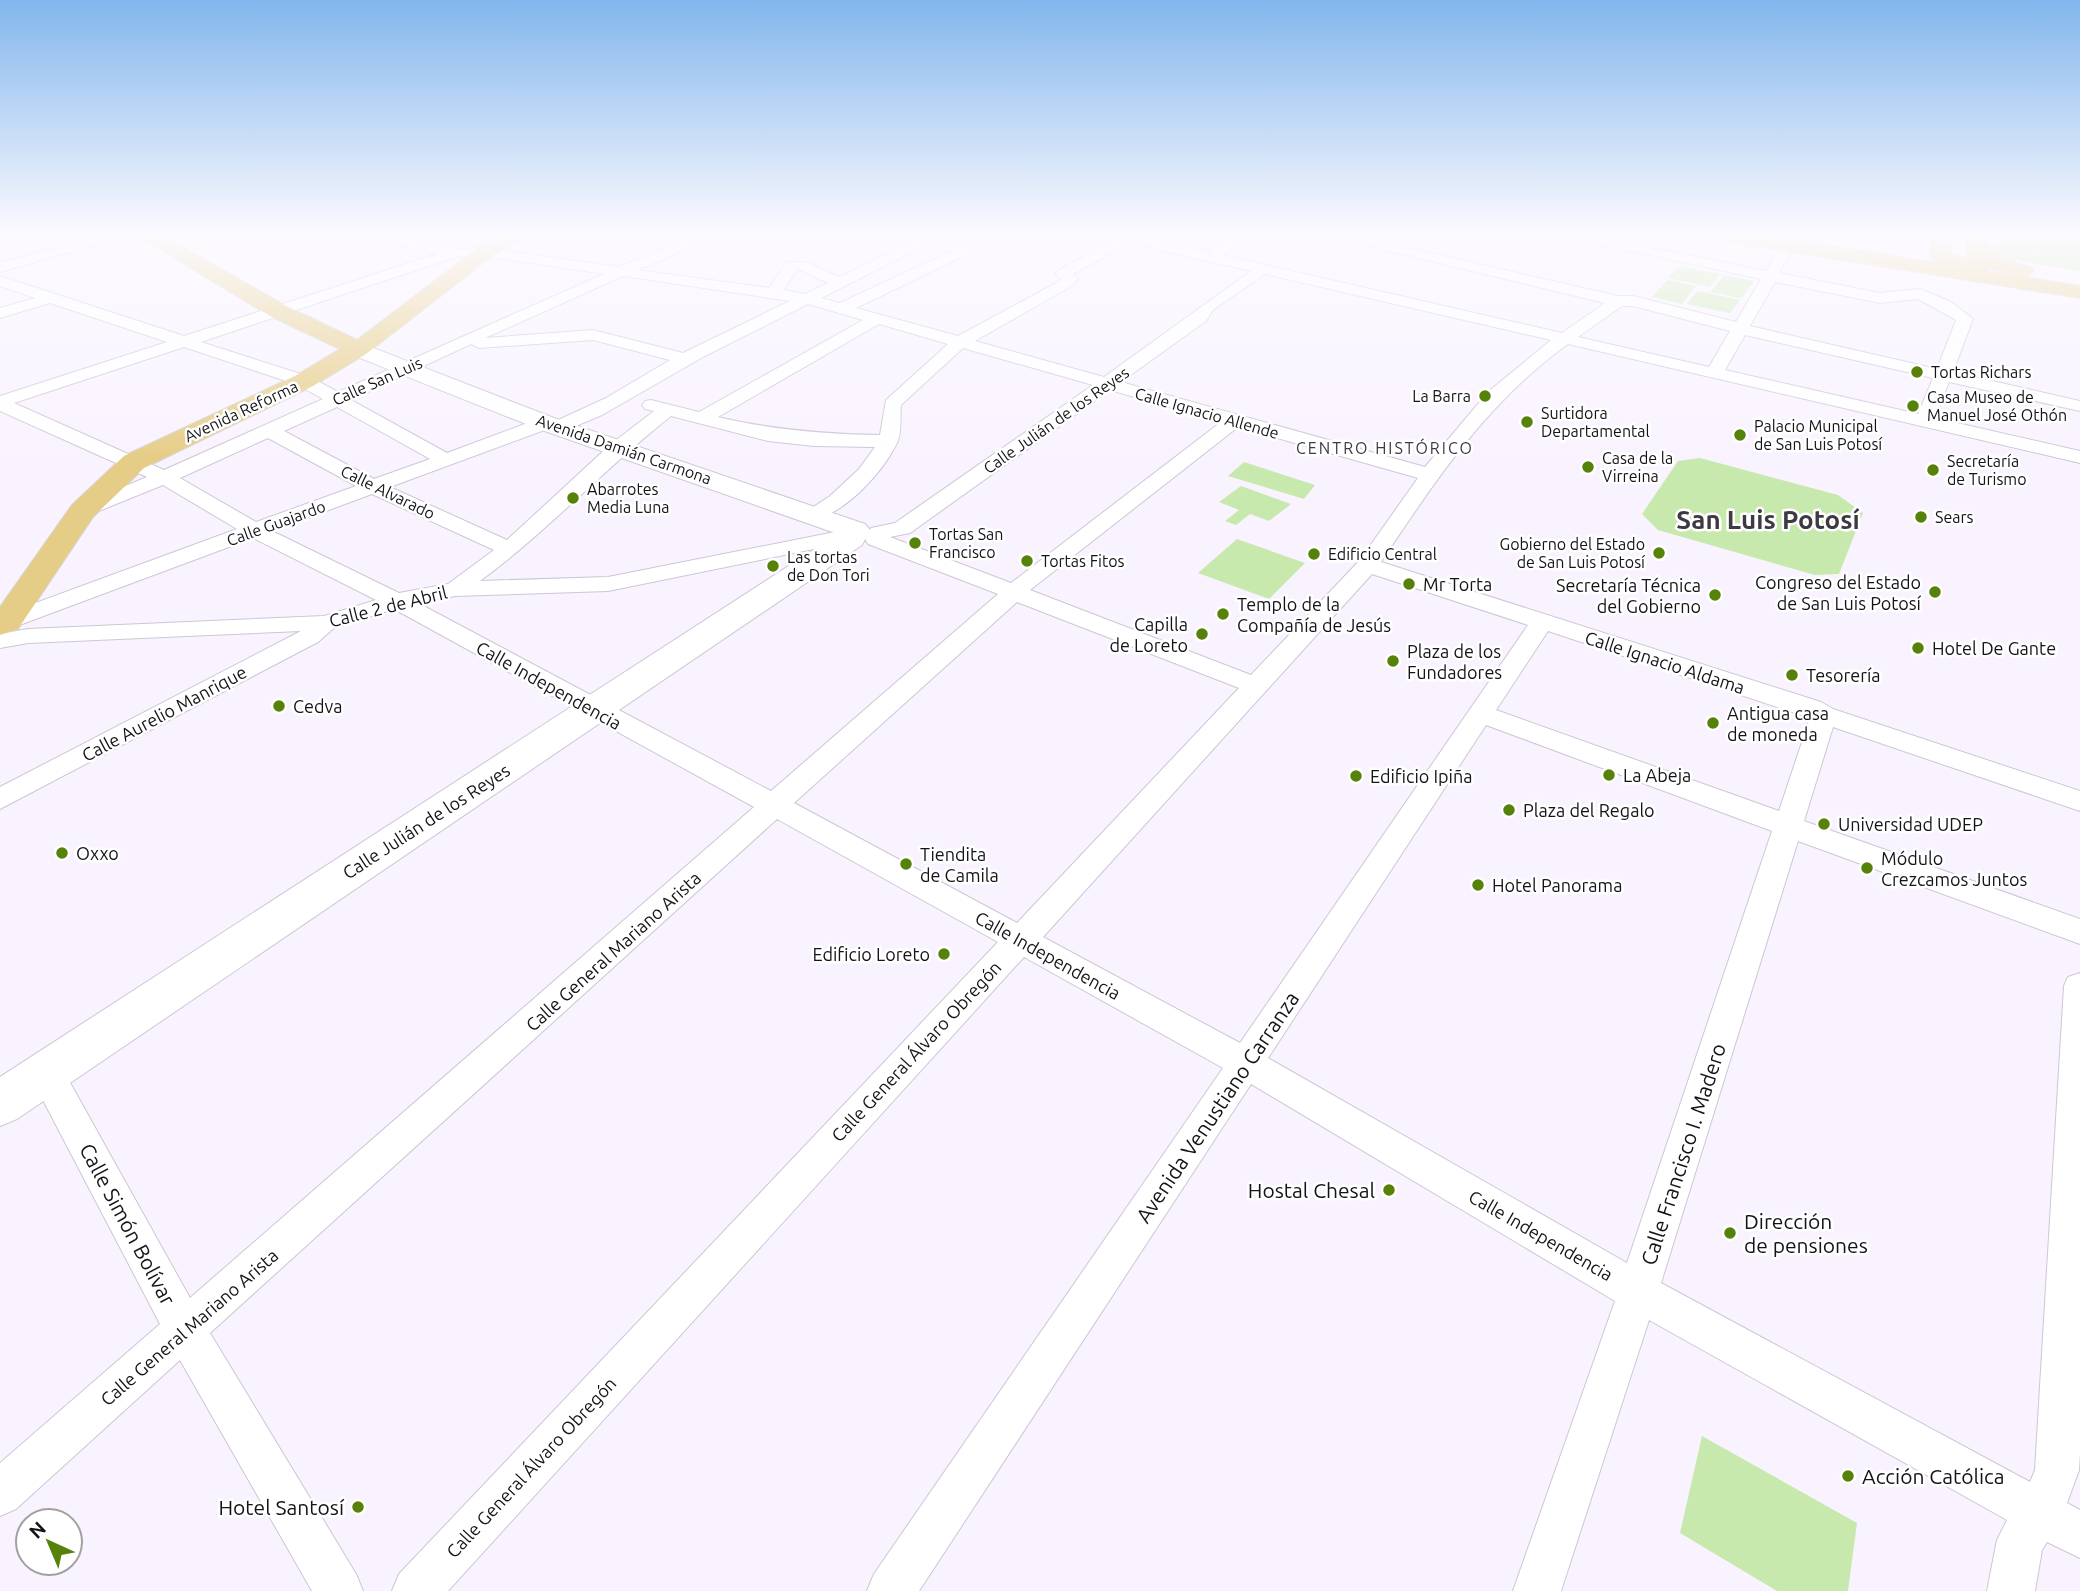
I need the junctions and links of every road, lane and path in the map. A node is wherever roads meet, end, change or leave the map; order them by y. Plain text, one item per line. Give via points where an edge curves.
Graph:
1 (88, 309) edge
2 (275, 309) edge
3 (283, 309) edge
4 (307, 309) edge
5 (410, 309) edge
6 (537, 309) edge
7 (782, 309) edge
8 (843, 309) edge
9 (1020, 309) edge
10 (1208, 309) edge
11 (1434, 309) edge
12 (1606, 309) edge
13 (1665, 309) edge
14 (1752, 309) edge
15 (1951, 309) edge
16 (278, 311) junction
17 (878, 318) junction
18 (1740, 329) junction
19 (1565, 338) junction
20 (183, 342) junction
21 (960, 343) junction
22 (463, 344) junction
23 (363, 345) junction
24 (685, 359) junction
25 (401, 364) junction
26 (1715, 372) junction
27 (1944, 375) junction
28 (304, 381) junction
29 (1106, 384) junction
30 (336, 398) junction
31 (621, 398) junction
32 (0, 403) edge
33 (2080, 406) edge
34 (668, 409) junction
35 (702, 418) junction
36 (1235, 420) junction
37 (1925, 421) junction
38 (552, 425) junction
39 (270, 431) junction
40 (889, 441) junction
41 (618, 448) junction
42 (2080, 457) edge
43 (446, 460) junction
44 (134, 462) junction
45 (1430, 475) junction
46 (166, 478) junction
47 (373, 487) junction
48 (82, 511) junction
49 (813, 514) junction
50 (255, 531) junction
51 (862, 535) junction
52 (510, 549) junction
53 (1368, 565) junction
54 (455, 589) junction
55 (1013, 593) junction
56 (396, 601) junction
57 (1542, 622) junction
58 (326, 623) junction
59 (2, 630) edge
60 (1256, 686) junction
61 (594, 710) junction
62 (1481, 714) junction
63 (1824, 715) junction
64 (0, 799) edge
65 (2080, 801) edge
66 (776, 806) junction
67 (1790, 825) junction
68 (2080, 932) edge
69 (1020, 939) junction
70 (2080, 986) edge
71 (1246, 1063) junction
72 (46, 1072) junction
73 (0, 1104) edge
74 (1639, 1293) junction
75 (186, 1331) junction
76 (0, 1493) edge
77 (2040, 1515) junction
78 (2080, 1535) edge
79 (339, 1591) edge
80 (415, 1591) edge
81 (891, 1591) edge
82 (1537, 1591) edge
83 (2011, 1591) edge

1 - 20 street
2 - 16 main road, Avenida Damián Carmona
3 - 16 street
4 - 23 main road, Avenida Damián Carmona
5 - 23 main road, Avenida Reforma
6 - 22 street, Calle San Luis
7 - 24 street, Calle Guajardo
8 - 17 street, Calle Ignacio Allende
9 - 21 street
10 - 29 street, Calle Julián de los Reyes
11 - 19 street
12 - 19 street, Calle General Álvaro Obregón
13 - 18 street
14 - 18 street
15 - 27 street via 1965,319
16 - 20 street
16 - 23 main road, Avenida Damián Carmona
17 - 21 street, Calle Ignacio Allende
17 - 35 street
18 - 26 street
18 - 27 street
19 - 26 street
19 - 45 street, Calle General Álvaro Obregón via 1495,395
20 - 28 street
20 - 32 street
21 - 29 street, Calle Ignacio Allende
21 - 40 street via 892,404
22 - 24 street via 593,335
22 - 25 street, Calle San Luis
23 - 25 main road, Avenida Damián Carmona
23 - 28 main road, Avenida Reforma
24 - 31 street, Calle Guajardo
25 - 30 street, Calle San Luis
25 - 38 main road, Avenida Damián Carmona
26 - 37 street
27 - 33 street
27 - 37 street
28 - 30 street
28 - 44 main road, Avenida Reforma
29 - 36 street, Calle Ignacio Allende
29 - 51 street, Calle Julián de los Reyes via 902,528
30 - 39 street, Calle San Luis
30 - 43 street
31 - 34 street
31 - 38 street, Calle Guajardo
32 - 44 street, Calle Independencia
34 - 35 street
34 - 41 street, Calle 2 de Abril
35 - 40 street via 768,435
36 - 45 street, Calle Ignacio Allende
36 - 55 street, Calle General Mariano Arista
37 - 42 street
38 - 41 main road, Avenida Damián Carmona
38 - 43 street, Calle Guajardo
39 - 46 street, Calle San Luis
39 - 47 street, Calle Alvarado
40 - 49 street via 866,473 837,500
41 - 49 main road, Avenida Damián Carmona
41 - 52 street, Calle 2 de Abril
43 - 47 street, Calle Guajardo
44 - 46 street, Calle Independencia
44 - 48 main road, Avenida Reforma
45 - 53 street, Calle General Álvaro Obregón
46 - 48 street, Calle San Luis
46 - 50 street, Calle Independencia
47 - 50 street, Calle Guajardo
47 - 52 street, Calle Alvarado
48 - 59 main road, Avenida Reforma
49 - 51 main road, Avenida Damián Carmona
50 - 56 street, Calle Independencia
50 - 59 street, Calle Guajardo
51 - 54 street via 608,584
51 - 55 street, Avenida Damián Carmona
51 - 61 main road, Calle Julián de los Reyes
52 - 54 street, Calle 2 de Abril
53 - 57 street, Calle Ignacio Aldama
53 - 60 street, Calle General Álvaro Obregón
54 - 56 street, Calle 2 de Abril
55 - 60 street, Avenida Damián Carmona
55 - 66 street, Calle General Mariano Arista
56 - 58 street, Calle 2 de Abril
56 - 61 street, Calle Independencia
57 - 62 street, Avenida Venustiano Carranza
57 - 63 street, Calle Ignacio Aldama
58 - 59 street, Calle 2 de Abril via 29,636
58 - 64 street, Calle Aurelio Manrique via 309,637
60 - 69 street, Calle General Álvaro Obregón
61 - 66 street, Calle Independencia
61 - 72 main road, Calle Julián de los Reyes
62 - 67 street
62 - 71 street, Avenida Venustiano Carranza
63 - 65 street, Calle Ignacio Aldama
63 - 67 street, Calle Francisco I. Madero
66 - 69 street, Calle Independencia
66 - 75 street, Calle General Mariano Arista
67 - 68 street
67 - 74 street, Calle Francisco I. Madero
69 - 71 street, Calle Independencia
69 - 80 street, Calle General Álvaro Obregón
70 - 77 street via 2057,1471
71 - 74 street, Calle Independencia
71 - 81 street, Avenida Venustiano Carranza
72 - 73 main road, Calle Julián de los Reyes
72 - 75 street, Calle Simón Bolívar
74 - 77 street, Calle Independencia
74 - 82 street, Calle Francisco I. Madero
75 - 76 street, Calle General Mariano Arista
75 - 79 street, Calle Simón Bolívar
77 - 78 street, Calle Independencia
77 - 83 street via 2020,1540

